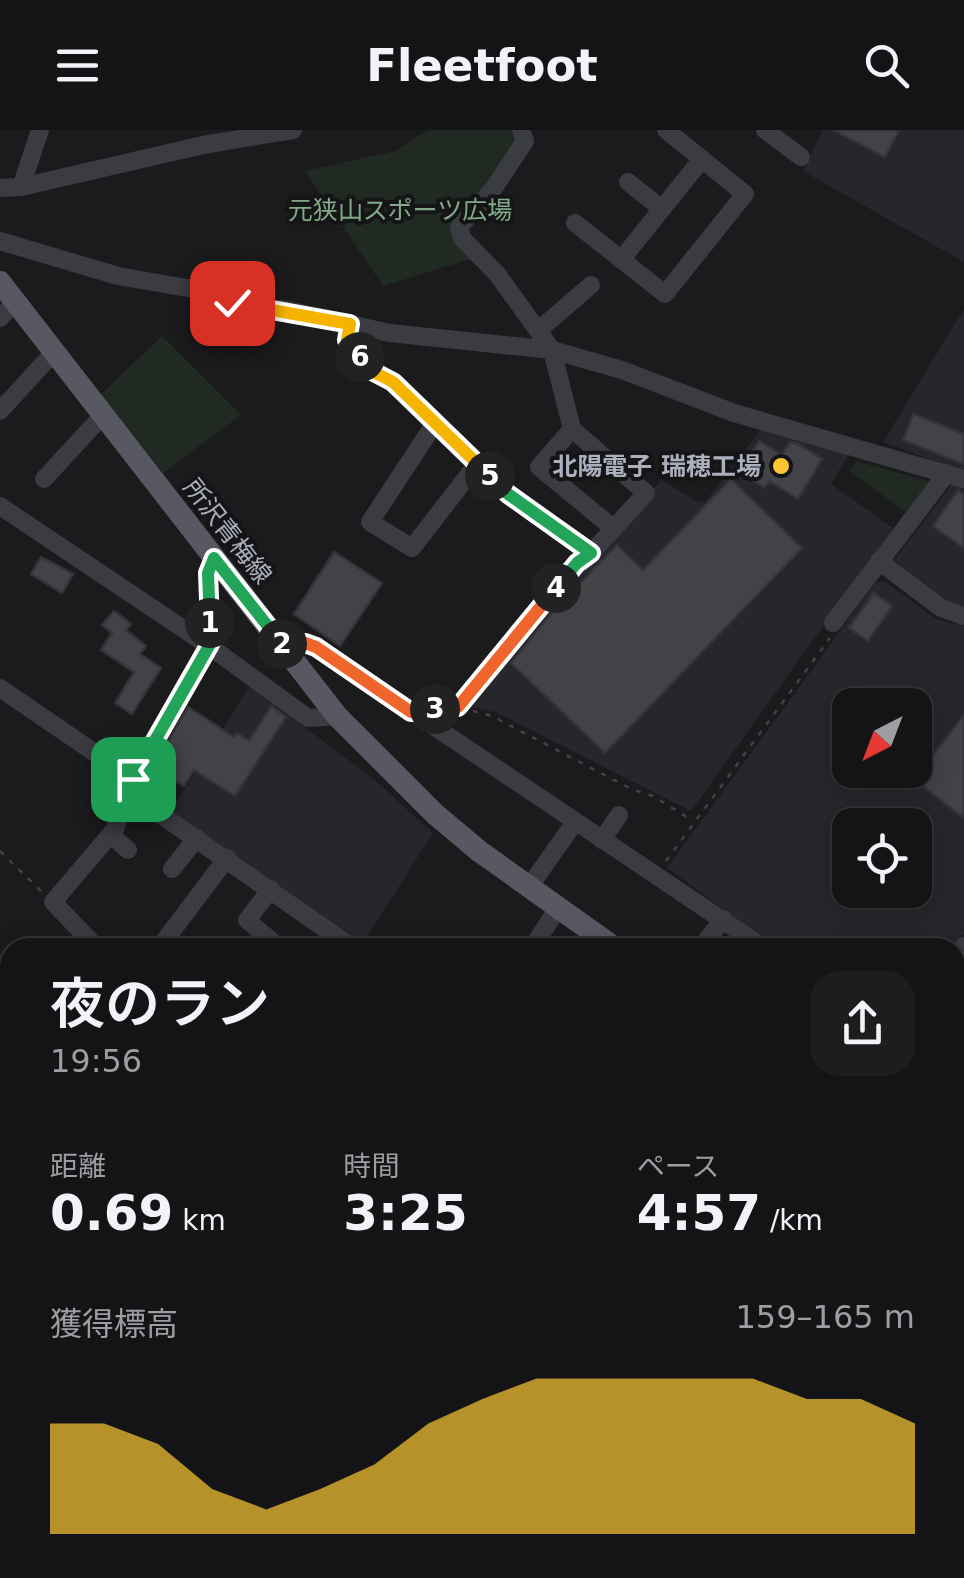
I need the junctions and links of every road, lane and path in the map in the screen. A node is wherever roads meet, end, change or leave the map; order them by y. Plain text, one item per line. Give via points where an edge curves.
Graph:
1 (40, 130) edge
2 (293, 130) edge
3 (520, 130) edge
4 (666, 130) edge
5 (765, 130) edge
6 (800, 156) dead end
7 (702, 159) junction
8 (628, 182) dead end
9 (21, 187) junction
10 (0, 188) edge
11 (662, 210) junction
12 (574, 223) dead end
13 (0, 242) edge
14 (621, 260) junction
15 (0, 282) edge
16 (591, 285) dead end
17 (8, 310) edge
18 (350, 324) junction
19 (540, 329) junction
20 (552, 350) junction
21 (54, 352) junction
22 (0, 411) edge
23 (104, 416) junction
24 (435, 423) junction
25 (572, 429) junction
26 (477, 464) junction
27 (955, 476) edge
28 (44, 479) dead end
29 (0, 506) edge
30 (614, 528) junction
31 (591, 553) junction
32 (214, 558) junction
33 (879, 561) junction
34 (964, 616) edge
35 (835, 626) joint
36 (209, 646) junction
37 (287, 650) junction
38 (0, 688) edge
39 (458, 707) junction
40 (411, 712) junction
41 (337, 716) junction
42 (131, 786) junction
43 (619, 815) dead end
44 (575, 822) junction
45 (694, 822) junction
46 (111, 835) junction
47 (197, 838) junction
48 (602, 840) junction
49 (128, 850) dead end
50 (0, 851) edge
51 (227, 858) junction
52 (172, 869) dead end
53 (656, 874) junction
54 (529, 888) junction
55 (271, 890) junction
56 (53, 902) junction
57 (558, 908) junction
58 (722, 918) junction
59 (87, 938) edge
60 (166, 938) edge
61 (268, 938) edge
62 (335, 938) edge
63 (538, 938) edge
64 (597, 938) edge
65 (709, 938) edge
66 (747, 938) edge

1 - 9 street
2 - 9 street
3 - 19 street via 525,142 459,227
4 - 7 street
5 - 6 street
7 - 11 street
7 - 14 street via 745,194 665,294
8 - 11 street
9 - 10 street
11 - 14 street
12 - 14 street
13 - 18 street via 232,303
15 - 17 main road, 所沢青梅線
16 - 19 street
17 - 21 main road, 所沢青梅線
18 - 20 street
18 - 24 street via 347,340 370,370 393,382
19 - 20 street
20 - 25 street
20 - 27 street via 734,413
21 - 22 street
21 - 23 main road, 所沢青梅線
23 - 28 street
23 - 32 main road, 所沢青梅線
24 - 26 street
24 - 26 street via 370,522 412,548
25 - 30 street via 646,493
25 - 30 street via 539,467
26 - 31 street
27 - 33 street
29 - 36 street
30 - 31 street
31 - 39 street
32 - 36 street via 208,573 214,636
32 - 37 main road, 所沢青梅線
33 - 34 street via 941,608
33 - 35 street
35 - 45 path
36 - 41 street via 308,718
36 - 42 street
37 - 40 street via 305,643 316,647
37 - 41 main road, 所沢青梅線
38 - 42 street
39 - 40 street
39 - 45 path via 492,716
40 - 44 street
41 - 54 main road, 所沢青梅線 via 435,814
42 - 46 street
42 - 47 street
43 - 48 street
44 - 48 street
44 - 54 street
45 - 53 path
46 - 49 street
46 - 56 street
47 - 51 street
47 - 52 street
48 - 53 street
50 - 56 path
51 - 55 street
51 - 60 street
53 - 58 street
54 - 57 main road, 所沢青梅線
55 - 61 street via 247,920
55 - 62 street
56 - 59 street
57 - 63 street
57 - 64 main road, 所沢青梅線
58 - 65 street
58 - 66 street

